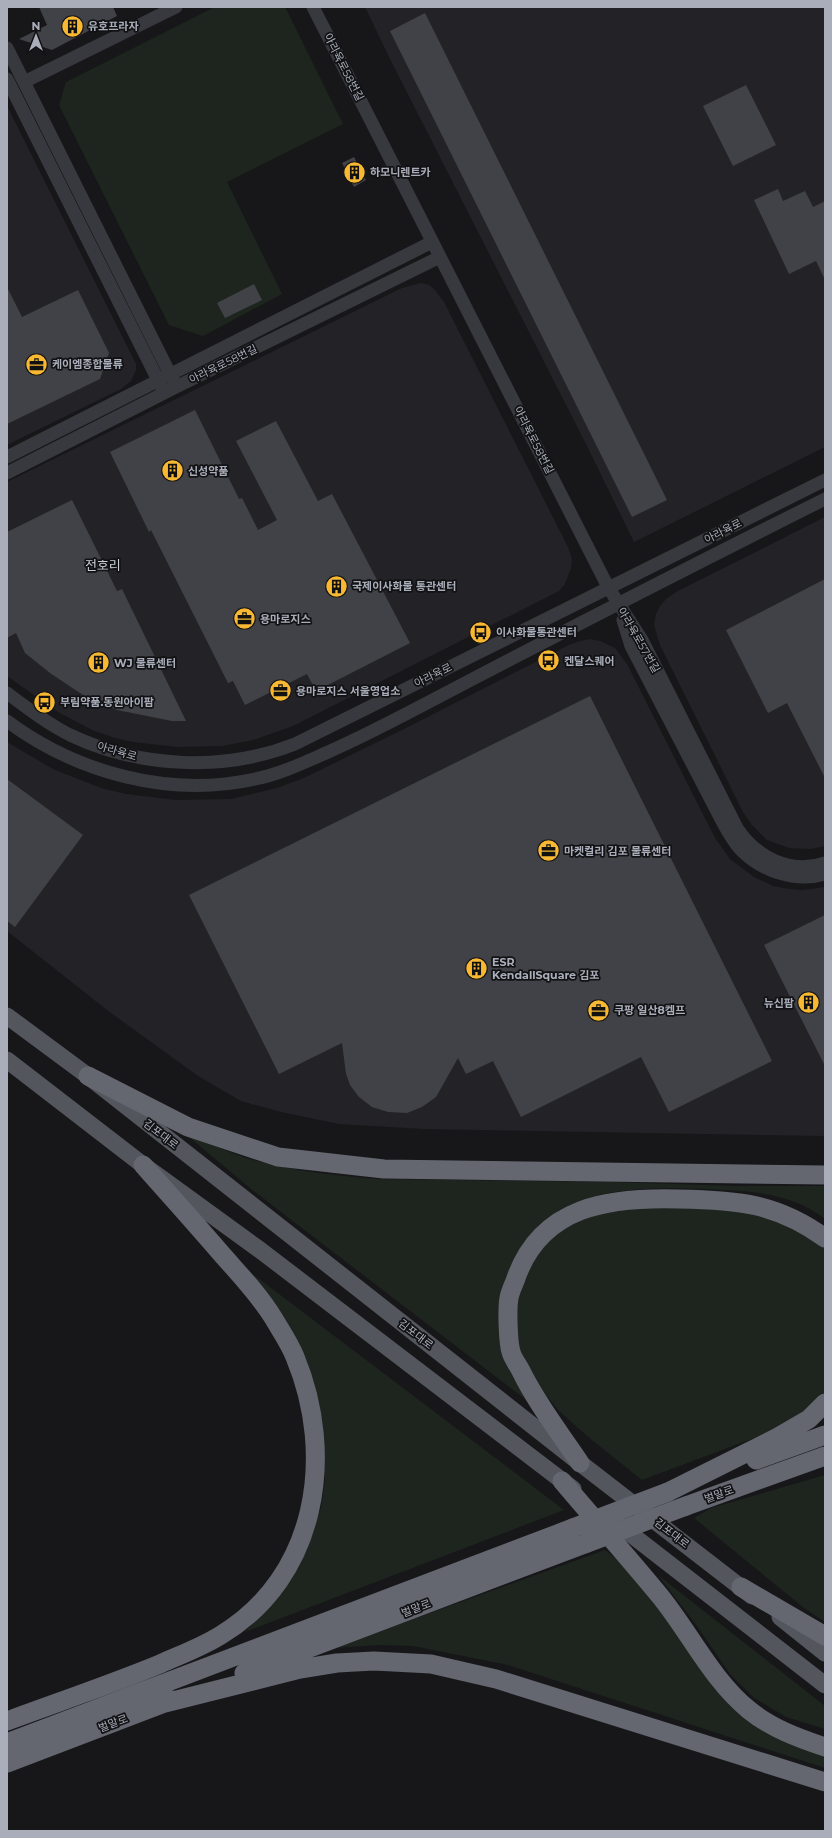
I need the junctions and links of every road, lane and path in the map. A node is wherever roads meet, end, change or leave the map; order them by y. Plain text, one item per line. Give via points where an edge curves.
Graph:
1 (176, 7) edge
2 (313, 7) edge
3 (7, 48) edge
4 (7, 78) edge
5 (24, 82) junction
6 (432, 242) junction
7 (440, 257) junction
8 (170, 375) junction
9 (158, 381) junction
10 (176, 387) junction
11 (164, 393) junction
12 (7, 457) edge
13 (7, 473) edge
14 (825, 480) edge
15 (825, 499) edge
16 (608, 587) junction
17 (617, 603) junction
18 (7, 693) edge
19 (7, 721) edge
20 (825, 864) edge
21 (825, 874) edge
22 (7, 1016) edge
23 (7, 1060) edge
24 (88, 1076) junction
25 (143, 1164) junction
26 (825, 1175) edge
27 (825, 1238) edge
28 (825, 1403) edge
29 (825, 1435) edge
30 (825, 1456) edge
31 (580, 1463) junction
32 (825, 1470) edge
33 (562, 1481) junction
34 (754, 1482) junction
35 (668, 1492) junction
36 (478, 1564) junction
37 (741, 1587) junction
38 (825, 1636) edge
39 (825, 1652) edge
40 (825, 1686) edge
41 (161, 1704) junction
42 (7, 1721) edge
43 (7, 1729) edge
44 (7, 1743) edge
45 (825, 1746) edge
46 (7, 1763) edge
47 (825, 1782) edge

1 - 5 street
2 - 6 street, 아라육로58번길
3 - 5 street
4 - 9 street
5 - 8 street
6 - 7 street, 아라육로58번길
6 - 8 street
7 - 10 street, 아라육로58번길
7 - 16 street, 아라육로58번길
8 - 9 street
8 - 10 street
9 - 11 street
9 - 12 street
10 - 11 street, 아라육로58번길
11 - 13 street, 아라육로58번길
14 - 16 street, 아라육로
15 - 17 street, 아라육로
16 - 17 street, 아라육로58번길
16 - 18 street, 아라육로 via 295,744 237,760 179,762 110,751 52,725
17 - 19 street, 아라육로 via 340,747 293,768 254,780 186,785 116,774 62,755
17 - 20 street, 아라육로57번길 via 642,640 717,791 743,837 758,852 784,864 808,867
17 - 21 street, 아라육로57번길 via 631,646 739,848 772,871 800,877
22 - 24 main road, 김포대로
23 - 25 main road
24 - 26 highway via 188,1127 278,1157 384,1169
24 - 31 main road, 김포대로
25 - 33 main road via 260,1250
25 - 42 highway via 249,1285 273,1317 295,1356 306,1392 316,1452 309,1517 295,1553 268,1596 247,1617 220,1636 140,1672
27 - 31 highway via 782,1212 719,1199 641,1198 603,1203 571,1215 550,1227 531,1247 517,1274 509,1298 511,1352 529,1386
28 - 35 highway via 809,1419 778,1437
29 - 35 highway, 벌말로
30 - 34 highway, 벌말로
31 - 37 main road, 김포대로
32 - 34 highway
33 - 40 main road
33 - 45 highway via 660,1597 730,1693 769,1724 797,1738
34 - 41 highway, 벌말로, bridge
35 - 36 highway, 벌말로, bridge
36 - 43 highway, 벌말로 via 356,1601
36 - 44 highway, 벌말로
37 - 38 highway
37 - 39 main road, 김포대로
41 - 46 highway, 벌말로
41 - 47 highway via 300,1669 337,1663 374,1661 431,1664 496,1679

